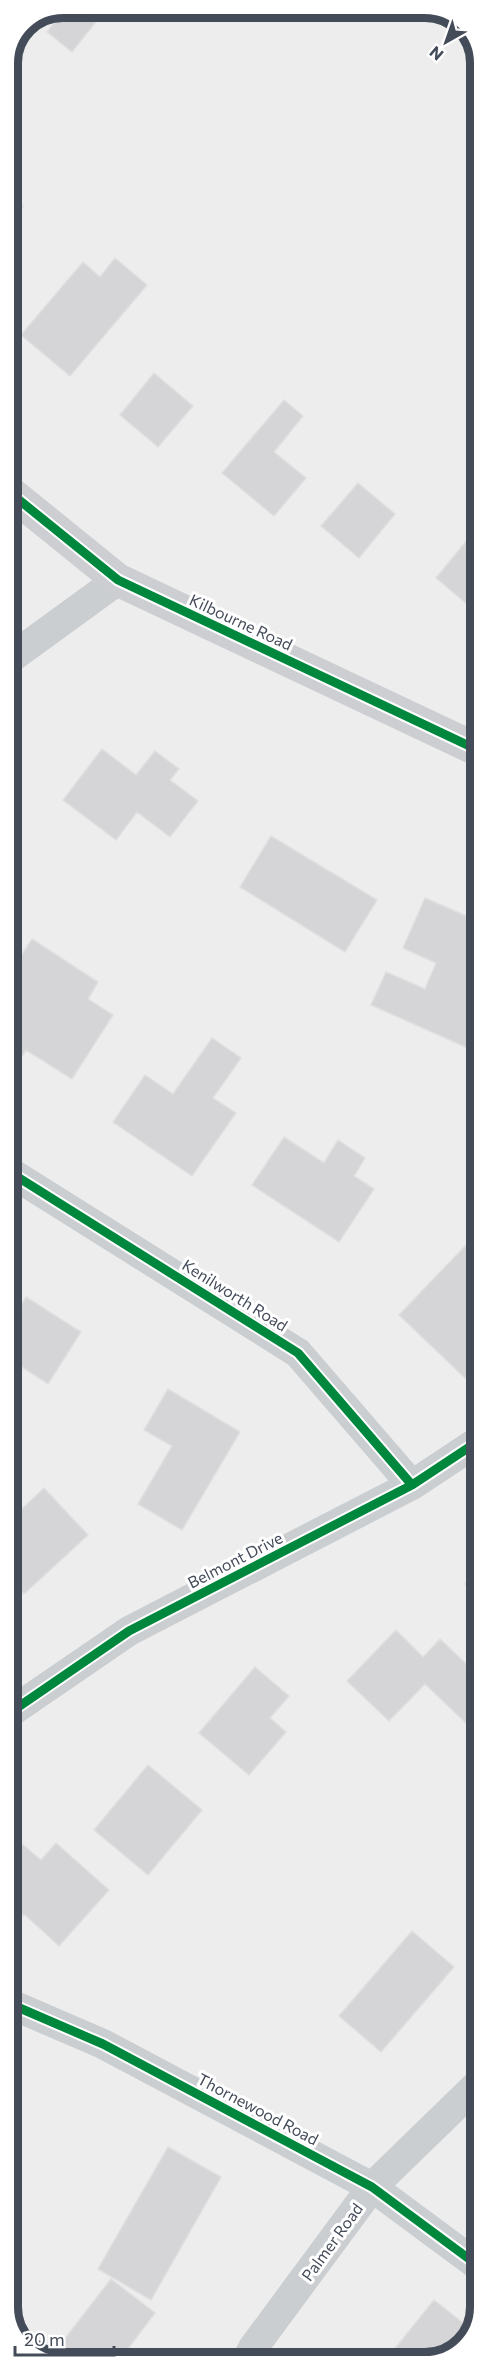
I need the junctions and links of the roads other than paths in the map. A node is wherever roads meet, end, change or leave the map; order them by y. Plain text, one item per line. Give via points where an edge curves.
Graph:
1 (18, 499) edge
2 (118, 580) junction
3 (18, 653) edge
4 (470, 747) edge
5 (18, 1177) edge
6 (470, 1447) edge
7 (412, 1485) junction
8 (18, 1707) edge
9 (18, 2007) edge
10 (470, 2092) edge
11 (372, 2187) junction
12 (470, 2260) edge
13 (251, 2352) edge

1 - 2 street, Kilbourne Road
2 - 3 street
2 - 4 street, Kilbourne Road
5 - 7 street, Kenilworth Road via 298,1353
6 - 7 street, Belmont Drive
7 - 8 street, Belmont Drive via 129,1631
9 - 11 street, Thornewood Road via 103,2044
10 - 11 street, Palmer Road
11 - 12 street, Thornewood Road
11 - 13 street, Palmer Road

